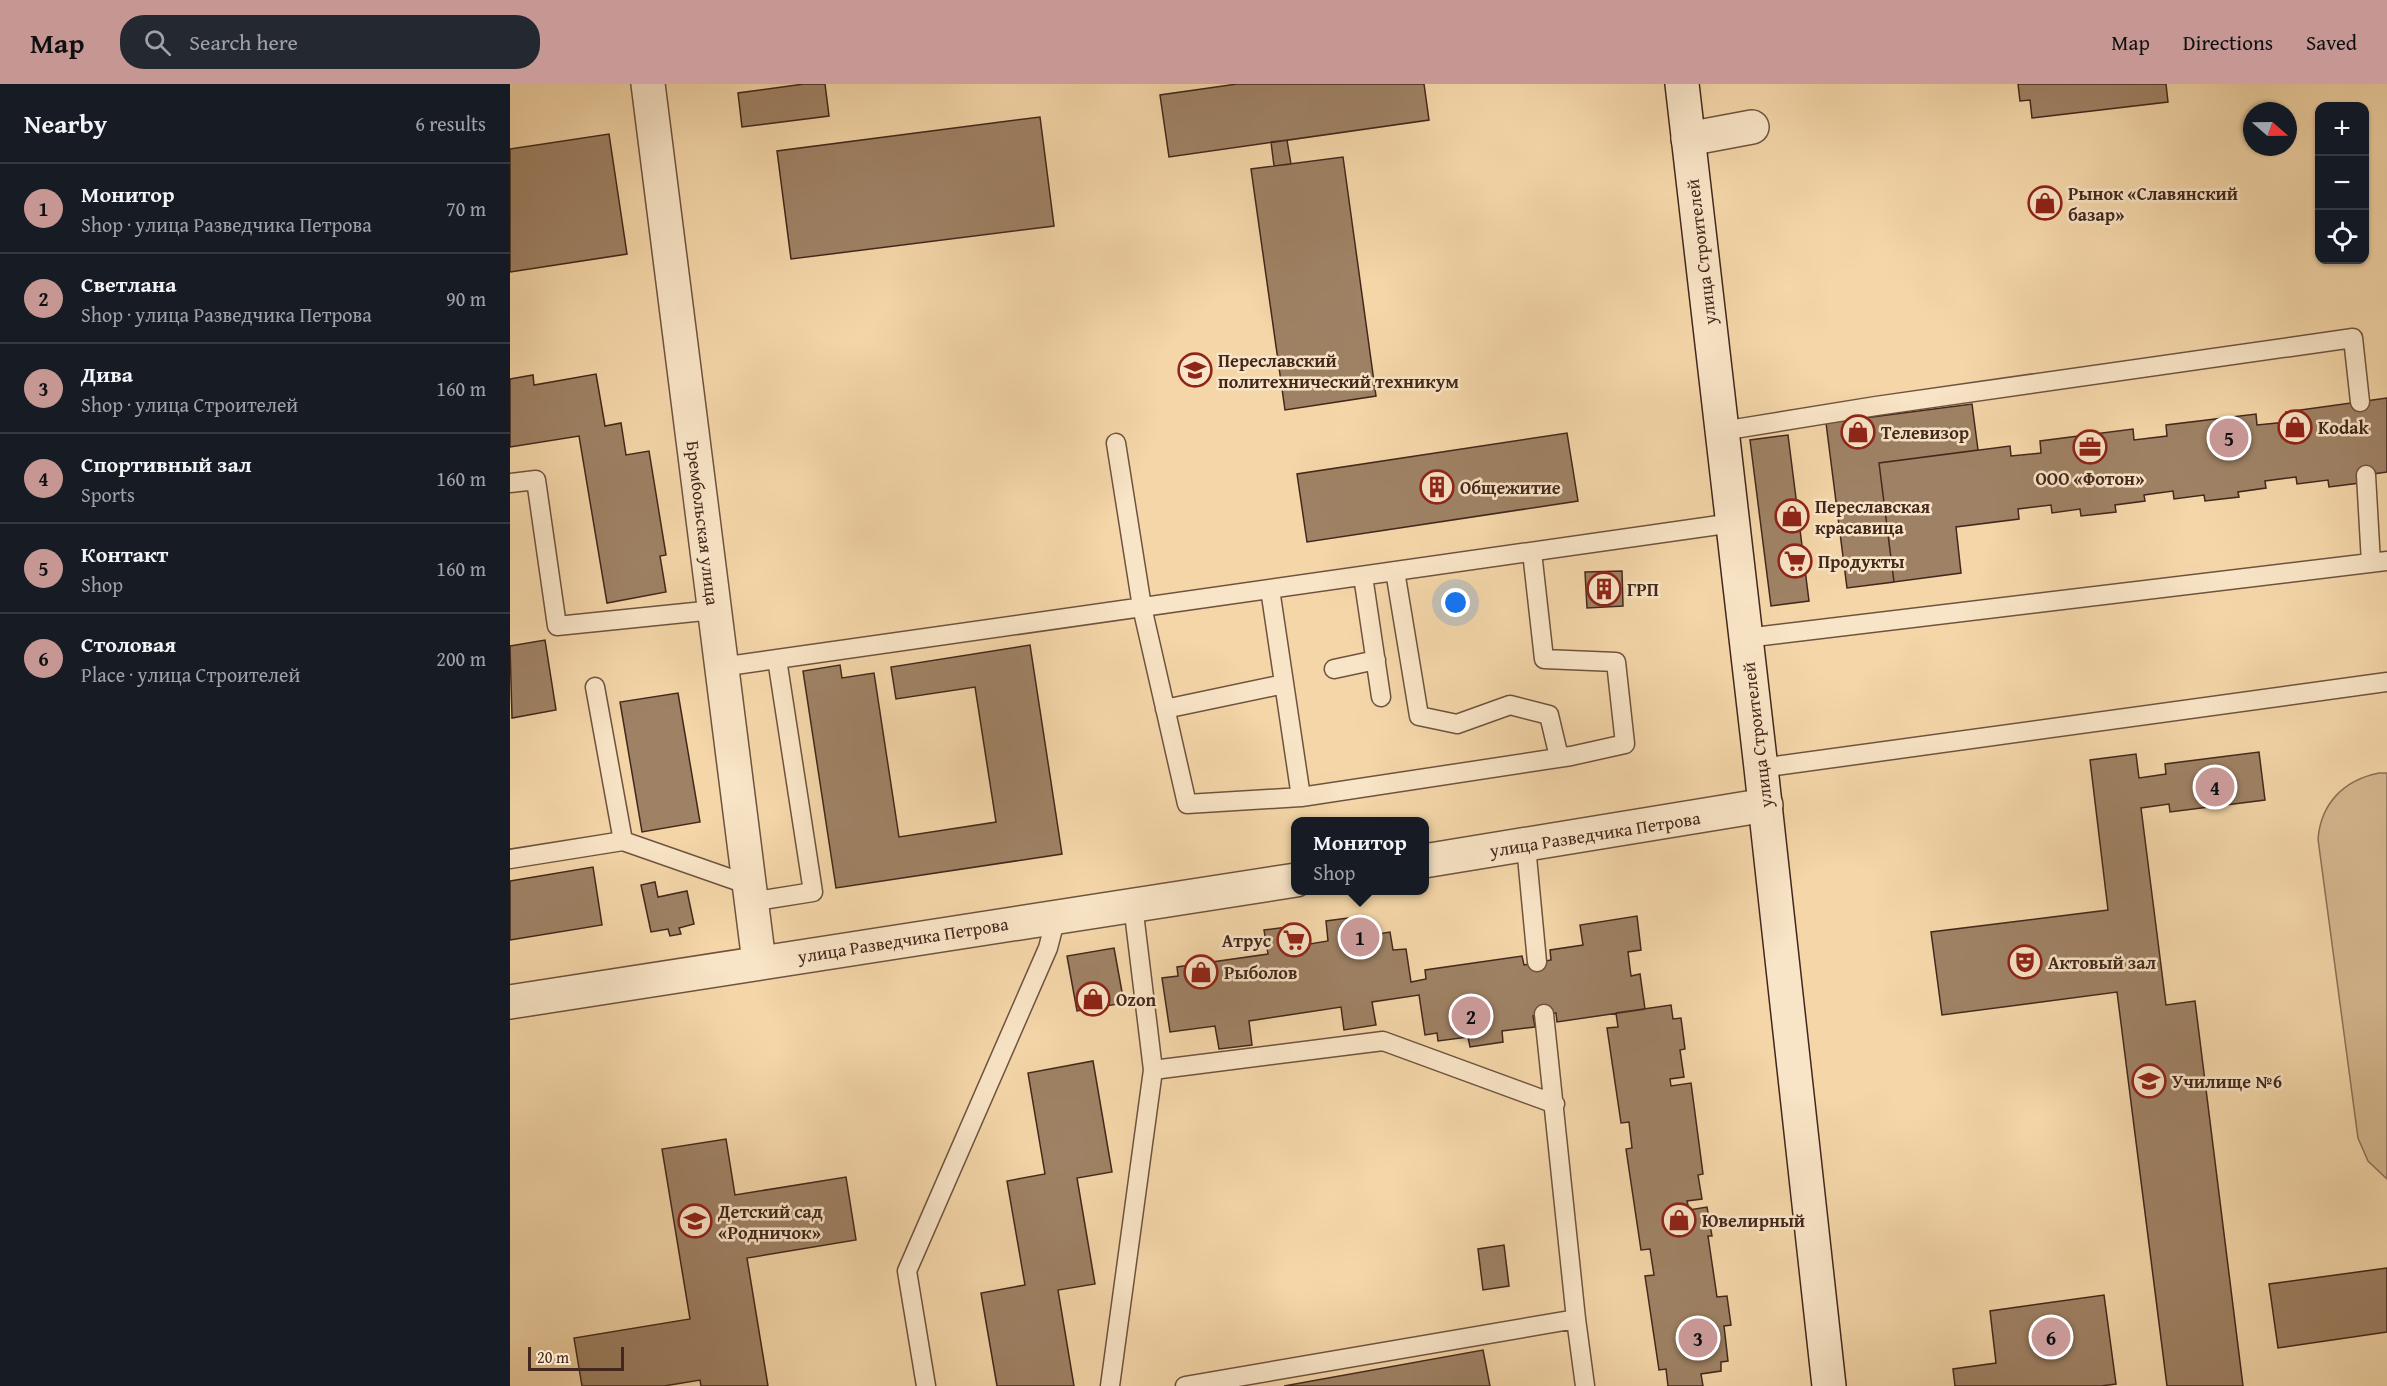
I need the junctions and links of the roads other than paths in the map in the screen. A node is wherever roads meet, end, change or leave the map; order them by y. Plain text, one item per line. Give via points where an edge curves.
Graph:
1 (648, 84) edge
2 (1682, 84) edge
3 (1752, 127) dead end
4 (1688, 139) junction
5 (2360, 402) dead end
6 (1722, 431) junction
7 (1116, 443) dead end
8 (2366, 475) dead end
9 (510, 483) edge
10 (1732, 523) junction
11 (1532, 552) junction
12 (2379, 562) edge
13 (1395, 572) junction
14 (1363, 576) junction
15 (1270, 589) junction
16 (1142, 608) junction
17 (714, 610) junction
18 (1746, 638) junction
19 (777, 659) junction
20 (1376, 660) junction
21 (721, 667) junction
22 (1334, 669) dead end
23 (2387, 682) edge
24 (1284, 684) junction
25 (595, 687) dead end
26 (1381, 697) dead end
27 (1165, 710) junction
28 (1559, 757) junction
29 (1761, 768) junction
30 (1301, 797) junction
31 (1766, 805) junction
32 (622, 841) junction
33 (1526, 846) junction
34 (510, 859) edge
35 (1429, 860) edge
36 (1291, 881) edge
37 (750, 893) junction
38 (1133, 905) junction
39 (1056, 917) junction
40 (759, 962) junction
41 (1538, 962) dead end
42 (510, 1002) edge
43 (1544, 1014) dead end
44 (1153, 1070) junction
45 (1554, 1104) junction
46 (1576, 1319) junction
47 (926, 1386) edge
48 (1110, 1386) edge
49 (1185, 1386) edge
50 (1585, 1386) edge
51 (1829, 1386) edge

1 - 17 street, Брембольская улица
2 - 4 street, улица Строителей
3 - 4 street
4 - 6 street, улица Строителей
5 - 6 lane via 2353,338
6 - 10 street, улица Строителей
7 - 16 lane
8 - 12 lane
9 - 17 lane via 536,480 557,626
10 - 11 lane
10 - 18 street, улица Строителей
11 - 13 lane
11 - 28 lane via 1544,659 1616,662 1625,744
12 - 18 lane
13 - 14 lane
13 - 28 lane via 1419,716 1457,724 1510,705 1549,715
14 - 15 lane
14 - 20 lane
15 - 16 lane
15 - 24 lane
16 - 19 lane
16 - 27 lane
17 - 21 street, Брембольская улица
18 - 29 street, улица Строителей
19 - 21 lane
19 - 37 lane via 813,892
20 - 22 lane
20 - 26 lane
21 - 37 street, Брембольская улица
23 - 29 lane
24 - 27 lane
24 - 30 lane
25 - 32 lane
27 - 30 lane via 1187,804
28 - 30 lane
29 - 31 street, улица Строителей
31 - 33 street, улица Разведчика Петрова
31 - 51 street, улица Строителей
32 - 34 lane
32 - 37 lane
33 - 35 street, улица Разведчика Петрова
33 - 41 lane
36 - 38 street, улица Разведчика Петрова
37 - 40 street, Брембольская улица
38 - 39 street, улица Разведчика Петрова
38 - 44 lane
39 - 40 street, улица Разведчика Петрова
39 - 47 lane via 1048,948 907,1271
40 - 42 street, улица Разведчика Петрова
43 - 45 lane
44 - 45 lane via 1383,1041
44 - 48 lane
45 - 46 lane
46 - 49 lane
46 - 50 lane

